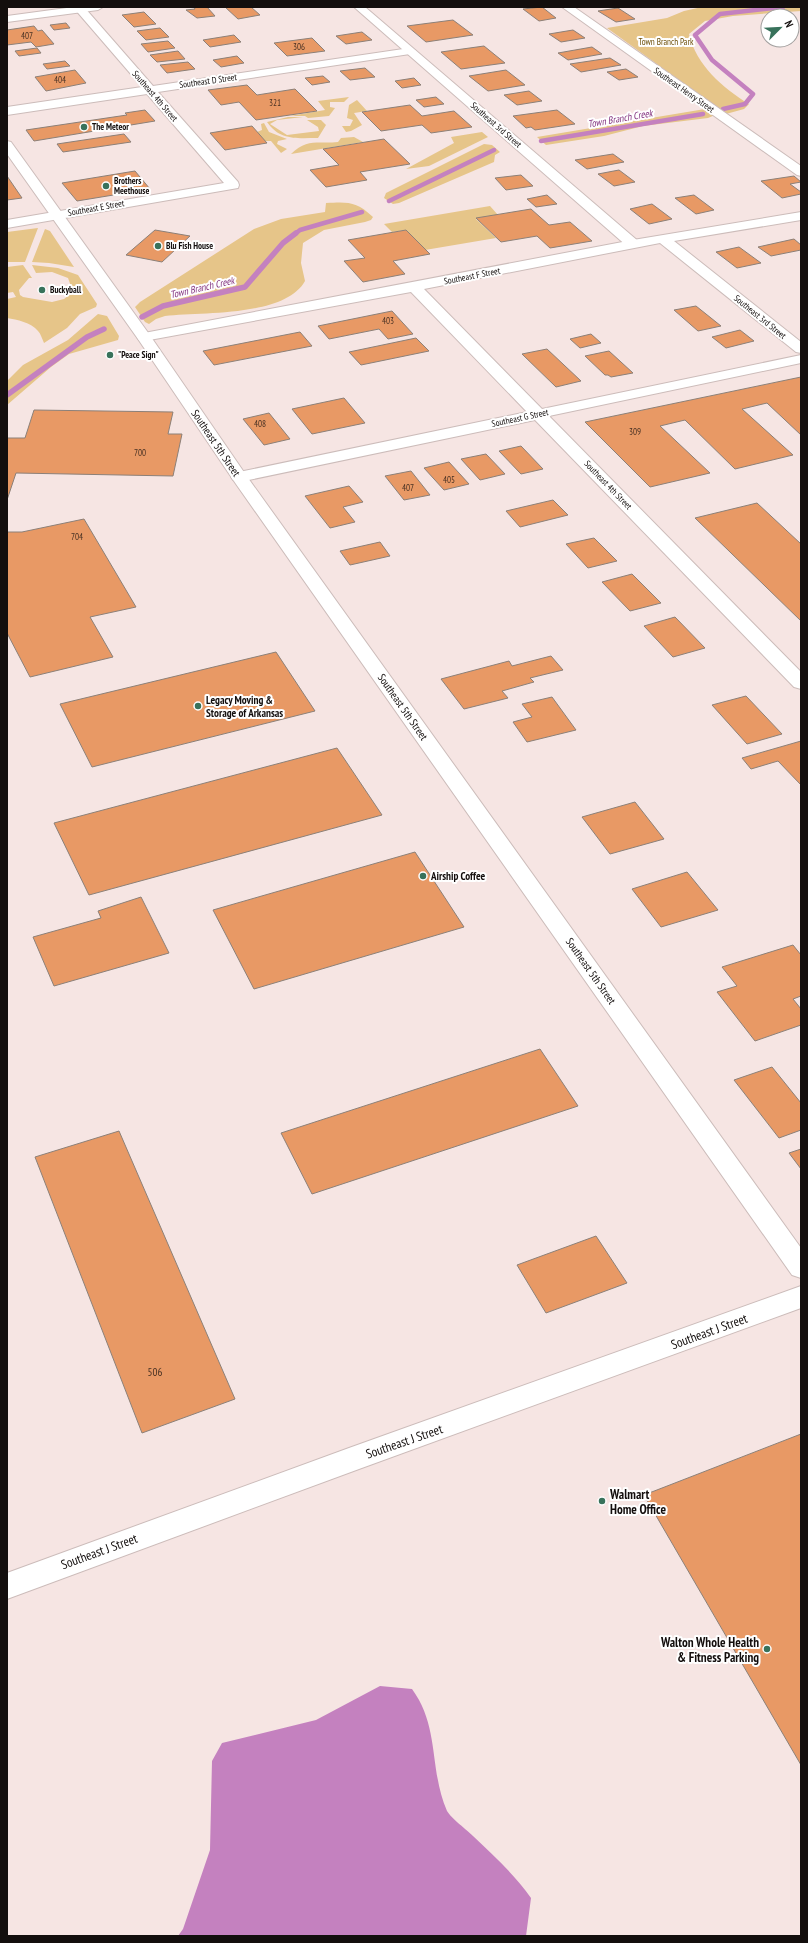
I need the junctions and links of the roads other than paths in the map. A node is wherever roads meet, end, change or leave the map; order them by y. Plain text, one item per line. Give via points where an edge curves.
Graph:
1 (98, 7) edge
2 (359, 7) edge
3 (567, 7) edge
4 (79, 8) edge
5 (7, 19) edge
6 (410, 51) junction
7 (150, 90) junction
8 (7, 111) edge
9 (7, 145) edge
10 (801, 172) edge
11 (233, 185) joint
12 (58, 214) junction
13 (801, 216) edge
14 (7, 224) edge
15 (663, 239) junction
16 (633, 244) junction
17 (414, 287) junction
18 (144, 337) junction
19 (801, 349) edge
20 (801, 359) edge
21 (538, 414) junction
22 (239, 477) junction
23 (801, 683) edge
24 (801, 1268) edge
25 (801, 1297) edge
26 (7, 1586) edge

1 - 4 street
2 - 6 street, Southeast 3rd Street
3 - 10 street, Southeast Henry Street
4 - 5 street
4 - 7 street, Southeast 4th Street
6 - 7 street, Southeast D Street
6 - 16 street, Southeast 3rd Street
7 - 8 street, Southeast D Street
7 - 11 street, Southeast 4th Street
9 - 12 street, Southeast 5th Street
11 - 12 street, Southeast E Street
12 - 14 street, Southeast E Street
12 - 18 street, Southeast 5th Street
13 - 15 street, Southeast F Street
15 - 16 street, Southeast F Street
15 - 19 street, Southeast 3rd Street
16 - 17 street, Southeast F Street
17 - 18 street, Southeast F Street
17 - 21 street, Southeast 4th Street
18 - 22 street, Southeast 5th Street
20 - 21 street, Southeast G Street
21 - 22 street, Southeast G Street
21 - 23 street, Southeast 4th Street
22 - 24 street, Southeast 5th Street
25 - 26 street, Southeast J Street

